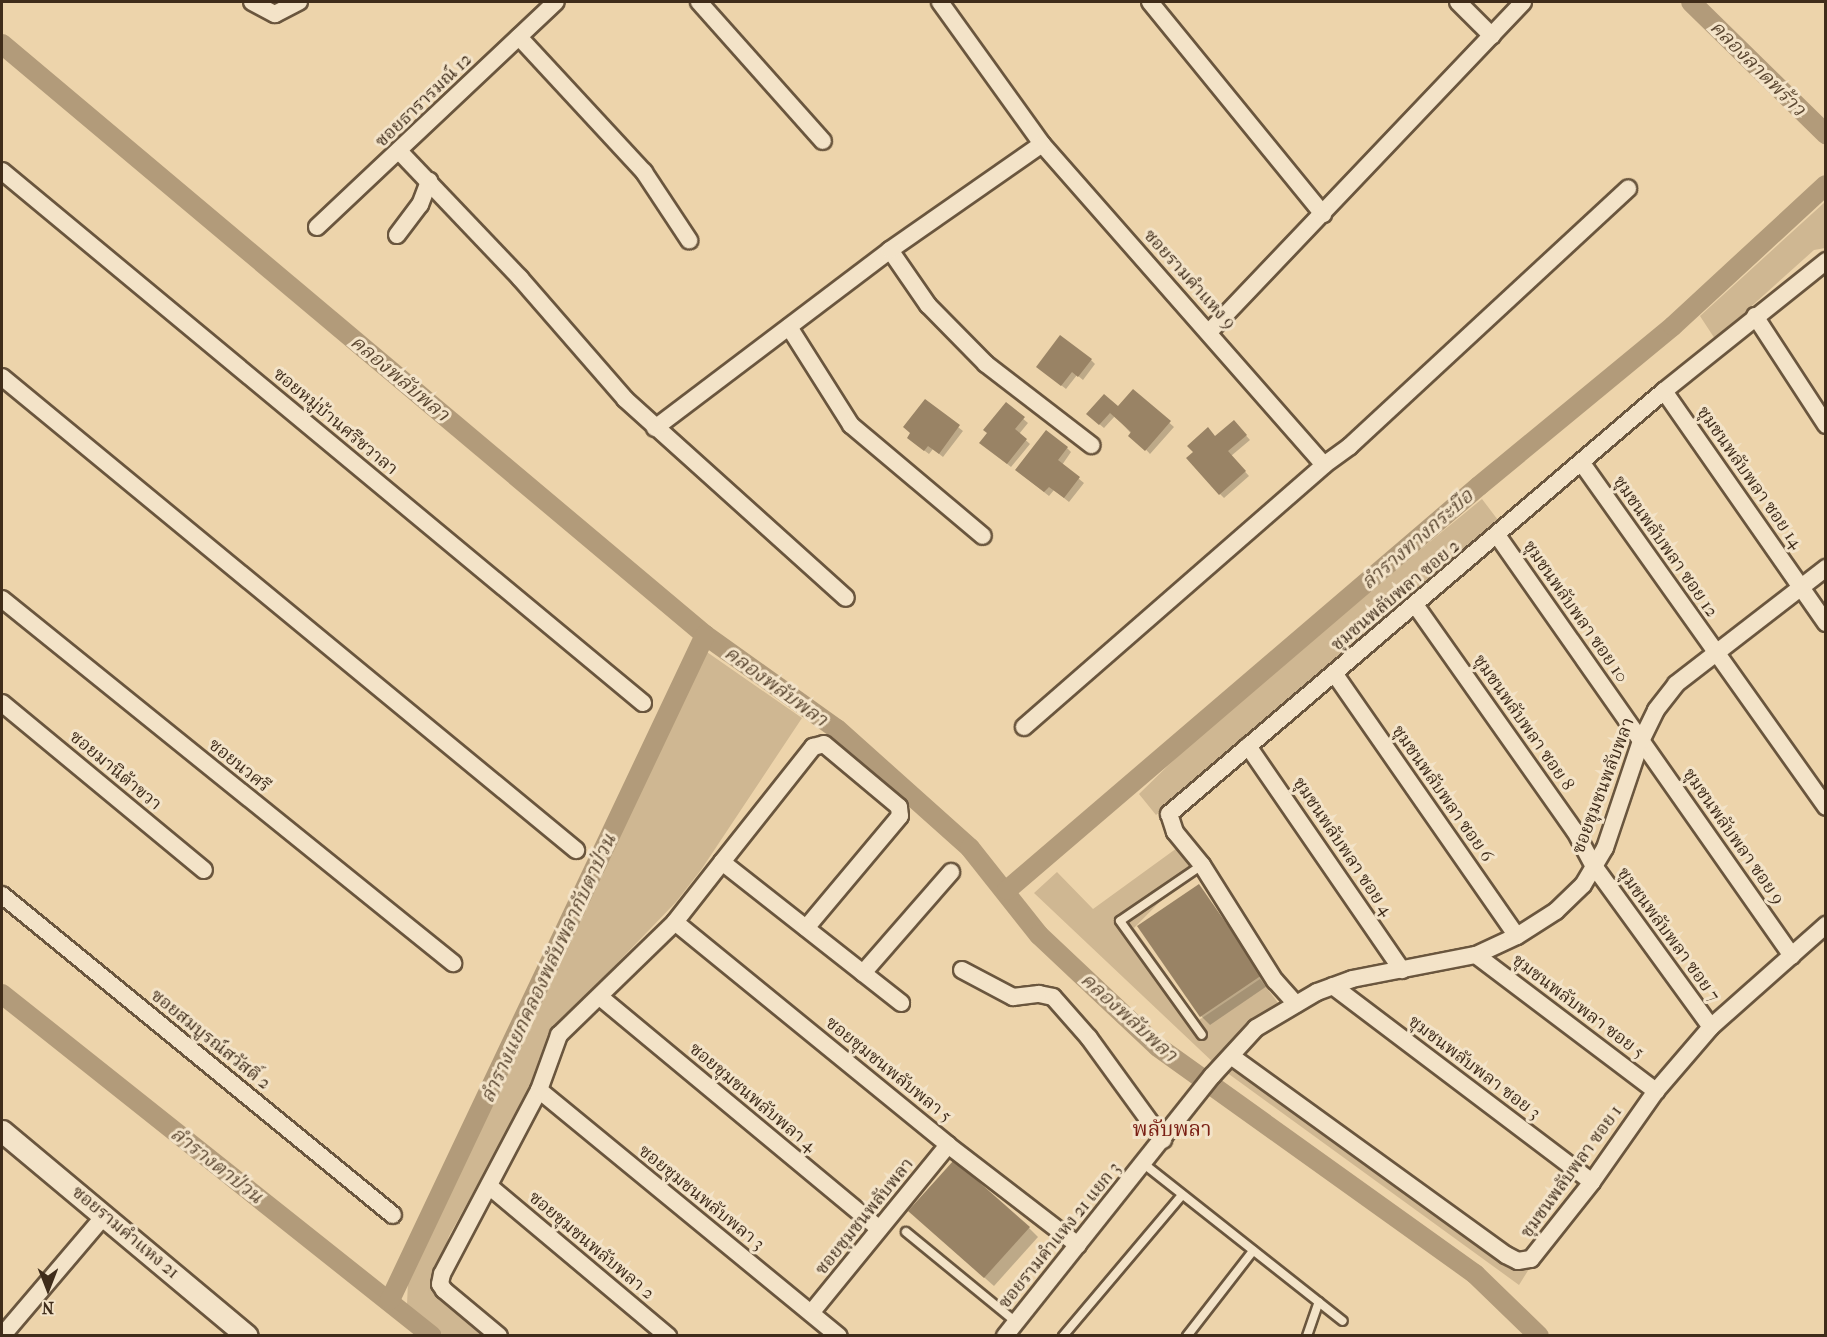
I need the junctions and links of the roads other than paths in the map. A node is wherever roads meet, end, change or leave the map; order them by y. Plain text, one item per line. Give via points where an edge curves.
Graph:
1 (252, 2) edge
2 (299, 2) edge
3 (556, 2) edge
4 (699, 2) edge
5 (940, 2) edge
6 (1150, 2) edge
7 (1458, 2) edge
8 (1523, 2) edge
9 (1491, 36) junction
10 (519, 37) junction
11 (823, 141) dead end
12 (1042, 144) junction
13 (400, 152) junction
14 (2, 171) edge
15 (429, 181) junction
16 (1628, 189) dead end
17 (1323, 214) junction
18 (317, 227) dead end
19 (397, 236) dead end
20 (689, 240) dead end
21 (890, 250) junction
22 (1826, 261) edge
23 (1755, 316) junction
24 (789, 327) junction
25 (1210, 331) junction
26 (2, 377) edge
27 (1664, 392) junction
28 (1826, 425) edge
29 (655, 428) junction
30 (1091, 445) dead end
31 (1581, 462) junction
32 (1324, 465) junction
33 (1497, 535) junction
34 (983, 536) dead end
35 (1826, 568) edge
36 (1801, 587) junction
37 (846, 598) dead end
38 (2, 599) edge
39 (1416, 606) junction
40 (1826, 623) edge
41 (1716, 653) junction
42 (1334, 673) junction
43 (2, 703) edge
44 (643, 703) dead end
45 (1024, 727) dead end
46 (1641, 741) junction
47 (1248, 746) junction
48 (1826, 807) edge
49 (576, 850) dead end
50 (722, 862) junction
51 (1202, 865) junction
52 (1594, 866) junction
53 (204, 870) dead end
54 (951, 872) dead end
55 (2, 895) edge
56 (675, 922) junction
57 (1826, 925) edge
58 (806, 928) junction
59 (1517, 936) junction
60 (1476, 956) junction
61 (1792, 956) junction
62 (453, 963) dead end
63 (962, 970) dead end
64 (1402, 970) junction
65 (863, 973) junction
66 (1333, 986) junction
67 (600, 997) junction
68 (900, 1003) dead end
69 (1296, 1004) junction
70 (1711, 1027) junction
71 (1202, 1035) dead end
72 (1231, 1056) junction
73 (1212, 1076) joint
74 (539, 1090) junction
75 (1656, 1090) junction
76 (2, 1131) edge
77 (1163, 1140) junction
78 (948, 1145) junction
79 (1144, 1164) junction
80 (1592, 1182) junction
81 (489, 1186) junction
82 (1182, 1195) junction
83 (105, 1215) junction
84 (393, 1215) dead end
85 (879, 1230) junction
86 (906, 1233) dead end
87 (1078, 1245) junction
88 (1253, 1251) junction
89 (1318, 1302) junction
90 (811, 1314) junction
91 (1343, 1321) dead end
92 (1016, 1322) junction
93 (2, 1335) edge
94 (247, 1335) edge
95 (499, 1335) edge
96 (668, 1335) edge
97 (839, 1335) edge
98 (1005, 1335) edge
99 (1063, 1335) edge
100 (1187, 1335) edge
101 (1306, 1335) edge

1 - 2 street via 275,14
3 - 10 street, ซอยธารารมณ์ 12
4 - 11 street
5 - 12 street, ซอยรามคำแหง 9
6 - 17 street
7 - 9 street
8 - 9 street
9 - 17 street
10 - 13 street, ซอยธารารมณ์ 12
10 - 20 street via 644,172
12 - 21 street
12 - 25 street, ซอยรามคำแหง 9
13 - 15 street
13 - 18 street, ซอยธารารมณ์ 12
14 - 44 street, ซอยหมู่บ้านศรีชวาลา
15 - 19 street via 420,205
15 - 29 street
16 - 32 street via 1350,446
17 - 25 street
21 - 24 street
21 - 30 street via 928,305 986,364
22 - 23 street, ชุมชนพลับพลา ซอย 2
23 - 27 street, ชุมชนพลับพลา ซอย 2
23 - 28 street
24 - 29 street
24 - 34 street via 851,425
25 - 32 street, ซอยรามคำแหง 9
26 - 49 street
27 - 31 street, ชุมชนพลับพลา ซอย 2
27 - 36 street, ชุมชนพลับพลา ซอย 14
29 - 37 street
31 - 33 street, ชุมชนพลับพลา ซอย 2
31 - 41 street, ชุมชนพลับพลา ซอย 12
32 - 45 street
33 - 39 street, ชุมชนพลับพลา ซอย 2
33 - 46 street, ชุมชนพลับพลา ซอย 10
35 - 36 street, ซอยชุมชนพลับพลา
36 - 40 street, ชุมชนพลับพลา ซอย 14
36 - 41 street, ซอยชุมชนพลับพลา
38 - 62 street, ซอยนวศรี
39 - 42 street, ชุมชนพลับพลา ซอย 2
39 - 52 street, ชุมชนพลับพลา ซอย 8 via 1575,831
41 - 46 street, ซอยชุมชนพลับพลา via 1676,684 1656,710
41 - 48 street, ชุมชนพลับพลา ซอย 12
42 - 47 street, ชุมชนพลับพลา ซอย 2
42 - 59 street, ชุมชนพลับพลา ซอย 6
43 - 53 street, ซอยมานิต้าขวา
46 - 52 street, ซอยชุมชนพลับพลา via 1622,805
46 - 61 street, ชุมชนพลับพลา ซอย 9
47 - 51 street, ชุมชนพลับพลา ซอย 2 via 1169,814 1174,832
47 - 64 street, ชุมชนพลับพลา ซอย 4
50 - 56 street
50 - 58 street
50 - 58 street via 813,747 824,744 899,807 900,816
51 - 69 street, ชุมชนพลับพลา ซอย 2 via 1275,981
51 - 71 lane via 1120,921
52 - 59 street, ซอยชุมชนพลับพลา via 1583,885 1556,911
52 - 70 street, ชุมชนพลับพลา ซอย 7
54 - 65 street
55 - 84 street, ซอยสมบูรณ์สวัสดิ์ 2
56 - 67 street
56 - 78 street, ซอยชุมชนพลับพลา 5
57 - 61 street, ชุมชนพลับพลา ซอย 1
58 - 65 street
59 - 60 street, ซอยชุมชนพลับพลา
60 - 64 street, ซอยชุมชนพลับพลา
60 - 75 street, ชุมชนพลับพลา ซอย 5
61 - 70 street, ชุมชนพลับพลา ซอย 1
63 - 77 street via 1013,997 1053,997 1089,1038
64 - 66 street, ซอยชุมชนพลับพลา
65 - 68 street
66 - 69 street, ซอยชุมชนพลับพลา
66 - 80 street, ชุมชนพลับพลา ซอย 3
67 - 74 street via 559,1035
67 - 85 street, ซอยชุมชนพลับพลา 4
69 - 72 street, ซอยชุมชนพลับพลา via 1256,1028
70 - 75 street, ชุมชนพลับพลา ซอย 1
72 - 73 street, ซอยชุมชนพลับพลา
72 - 80 street, ชุมชนพลับพลา ซอย 1 via 1518,1261 1531,1259 1541,1250
73 - 77 street, ซอยรามคำแหง 21 แยก 3
74 - 81 street
74 - 90 street, ซอยชุมชนพลับพลา 3
75 - 80 street, ชุมชนพลับพลา ซอย 1
76 - 83 street, ซอยรามคำแหง 21
77 - 79 street, ซอยรามคำแหง 21 แยก 3
78 - 85 street, ซอยชุมชนพลับพลา
78 - 87 street, ซอยชุมชนพลับพลา 5
79 - 82 lane
79 - 87 street, ซอยรามคำแหง 21 แยก 3
81 - 95 street via 440,1284
81 - 96 street, ซอยชุมชนพลับพลา 2
82 - 88 lane
82 - 99 lane
83 - 93 street
83 - 94 street, ซอยรามคำแหง 21
85 - 90 street, ซอยชุมชนพลับพลา
86 - 92 lane
87 - 92 street, ซอยรามคำแหง 21 แยก 3
88 - 89 lane
88 - 100 lane
89 - 91 lane
89 - 101 lane
90 - 97 street, ซอยชุมชนพลับพลา 3
92 - 98 street, ซอยรามคำแหง 21 แยก 3

